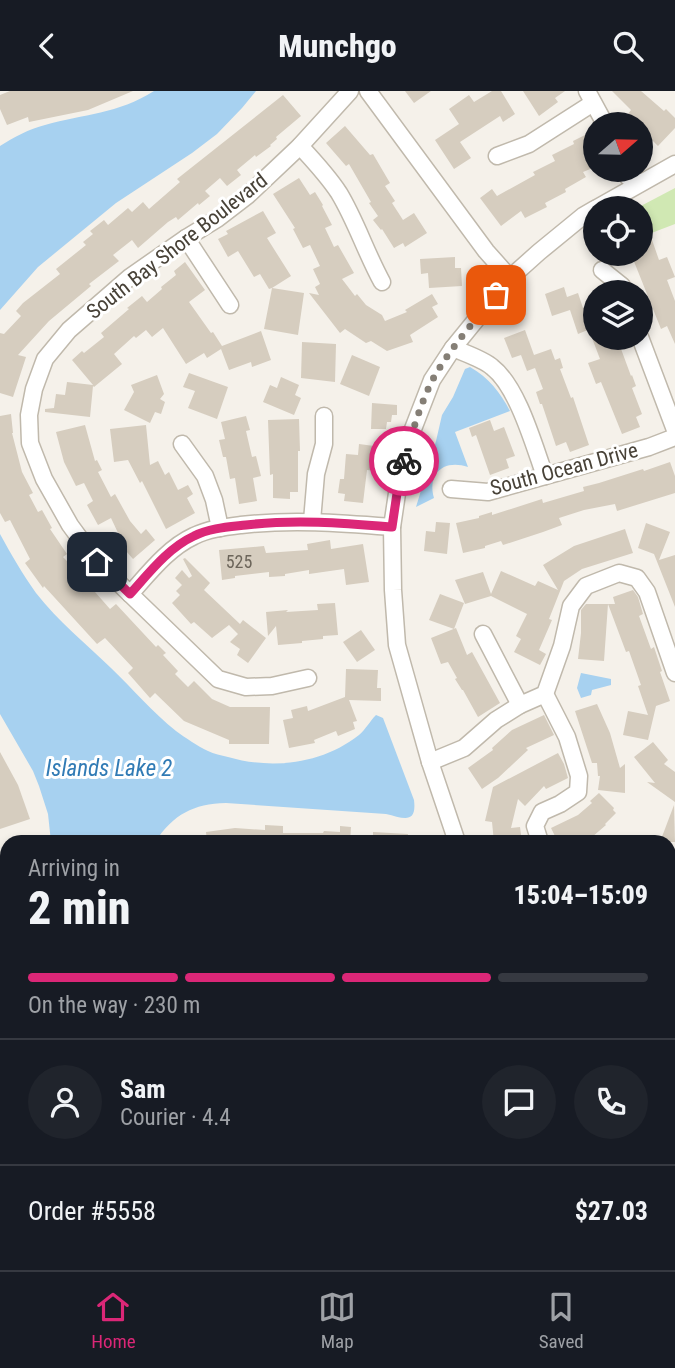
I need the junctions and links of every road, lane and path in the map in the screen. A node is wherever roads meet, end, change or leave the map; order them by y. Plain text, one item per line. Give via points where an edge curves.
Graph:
1 (350, 91) edge
2 (368, 91) edge
3 (590, 97) edge
4 (300, 146) junction
5 (496, 156) dead end
6 (675, 164) edge
7 (653, 172) edge
8 (631, 182) edge
9 (613, 196) edge
10 (583, 216) edge
11 (186, 238) junction
12 (603, 270) dead end
13 (510, 278) junction
14 (615, 280) edge
15 (382, 282) dead end
16 (230, 306) dead end
17 (453, 348) junction
18 (645, 350) edge
19 (324, 416) dead end
20 (675, 430) edge
21 (675, 437) edge
22 (182, 444) dead end
23 (545, 476) junction
24 (451, 489) dead end
25 (313, 521) junction
26 (392, 527) junction
27 (220, 528) junction
28 (130, 594) junction
29 (483, 634) dead end
30 (675, 673) edge
31 (308, 678) dead end
32 (545, 694) junction
33 (520, 705) junction
34 (430, 762) junction
35 (455, 835) edge
36 (538, 835) edge

1 - 4 street, South Bay Shore Boulevard
2 - 13 street
3 - 5 street via 529,144
4 - 11 street, South Bay Shore Boulevard via 247,196
4 - 15 street via 339,194
6 - 7 street
8 - 9 street
10 - 13 street
11 - 16 street
11 - 28 street, South Bay Shore Boulevard via 130,277 69,330 45,359 29,415 30,443 44,479 97,562
12 - 14 street
13 - 17 street
17 - 23 street via 492,367 510,388
17 - 26 street via 432,380 413,429
18 - 20 street
19 - 25 street
21 - 23 street, South Ocean Drive
22 - 27 street via 205,476
23 - 24 street, South Ocean Drive via 488,492
25 - 26 street
25 - 27 street
26 - 34 street via 397,645
27 - 28 street via 171,550
28 - 31 street, South Bay Shore Boulevard via 218,680 246,687
29 - 33 street
30 - 32 street via 647,592 637,578 619,573 586,586 571,606
32 - 33 street
32 - 36 street via 579,776 578,792 541,813 535,826
33 - 34 street via 464,748
34 - 35 street

